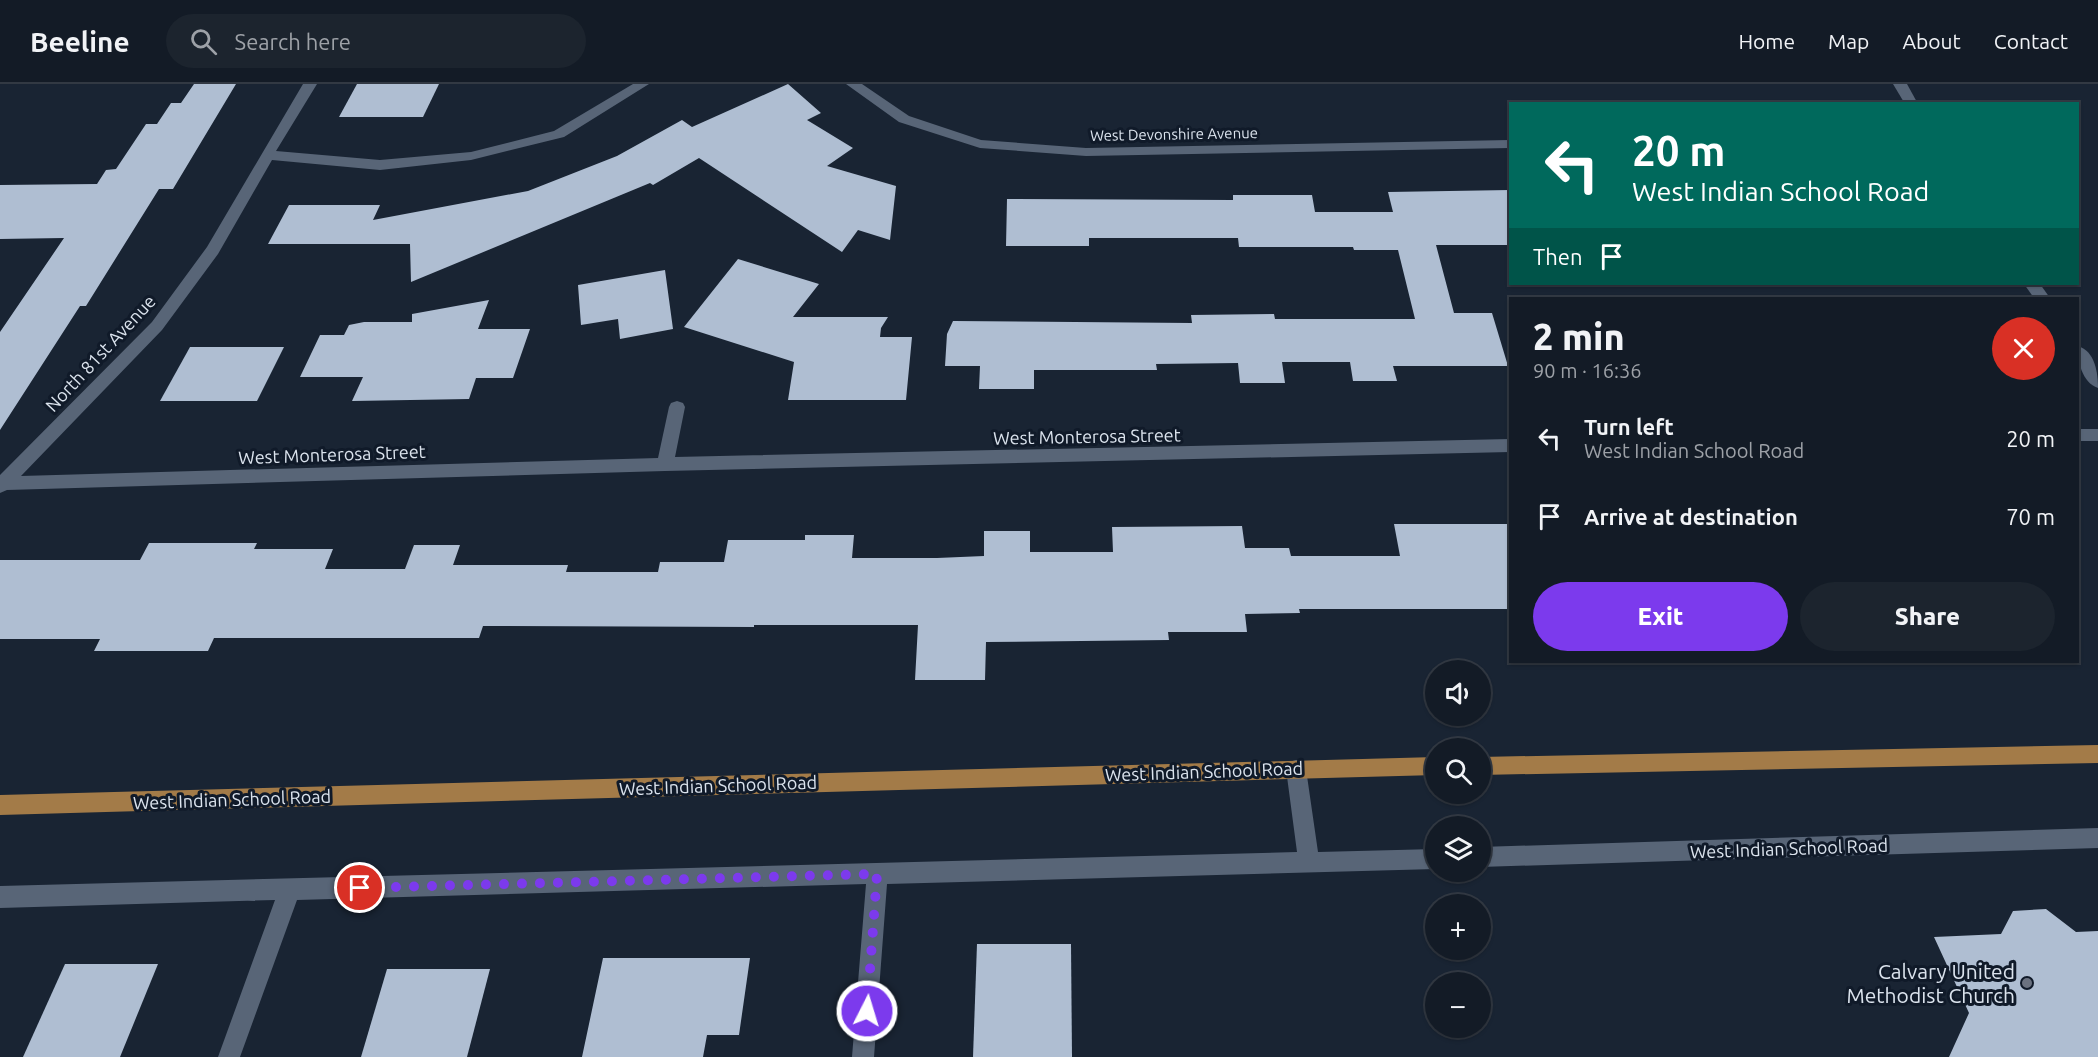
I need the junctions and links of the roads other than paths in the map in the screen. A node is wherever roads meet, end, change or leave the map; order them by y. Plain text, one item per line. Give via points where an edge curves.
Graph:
1 (310, 84) edge
2 (642, 84) edge
3 (853, 84) edge
4 (1900, 84) edge
5 (1911, 102) edge
6 (1509, 144) edge
7 (269, 155) junction
8 (2079, 354) edge
9 (2098, 382) edge
10 (677, 407) dead end
11 (2079, 435) edge
12 (2098, 435) edge
13 (1509, 446) edge
14 (665, 464) junction
15 (1, 484) edge
16 (2098, 754) edge
17 (1425, 766) edge
18 (1491, 766) edge
19 (1296, 769) junction
20 (0, 805) edge
21 (2098, 838) edge
22 (1491, 857) edge
23 (1425, 859) edge
24 (1309, 863) junction
25 (877, 874) junction
26 (290, 889) junction
27 (0, 897) edge
28 (229, 1057) edge
29 (863, 1057) edge

1 - 7 street, North 81st Avenue
2 - 7 street via 559,134 471,156 380,165
3 - 6 street, West Devonshire Avenue via 904,119 980,144 1086,152
4 - 5 street
7 - 15 street, North 81st Avenue via 213,250 157,326
8 - 9 street
10 - 14 street
11 - 12 street
13 - 14 street, West Monterosa Street
14 - 15 street, West Monterosa Street
16 - 18 main road
17 - 19 main road, West Indian School Road
19 - 20 main road, West Indian School Road
19 - 24 street
21 - 22 street, West Indian School Road
23 - 24 street
24 - 25 street
25 - 26 street
25 - 29 street
26 - 27 street
26 - 28 street

